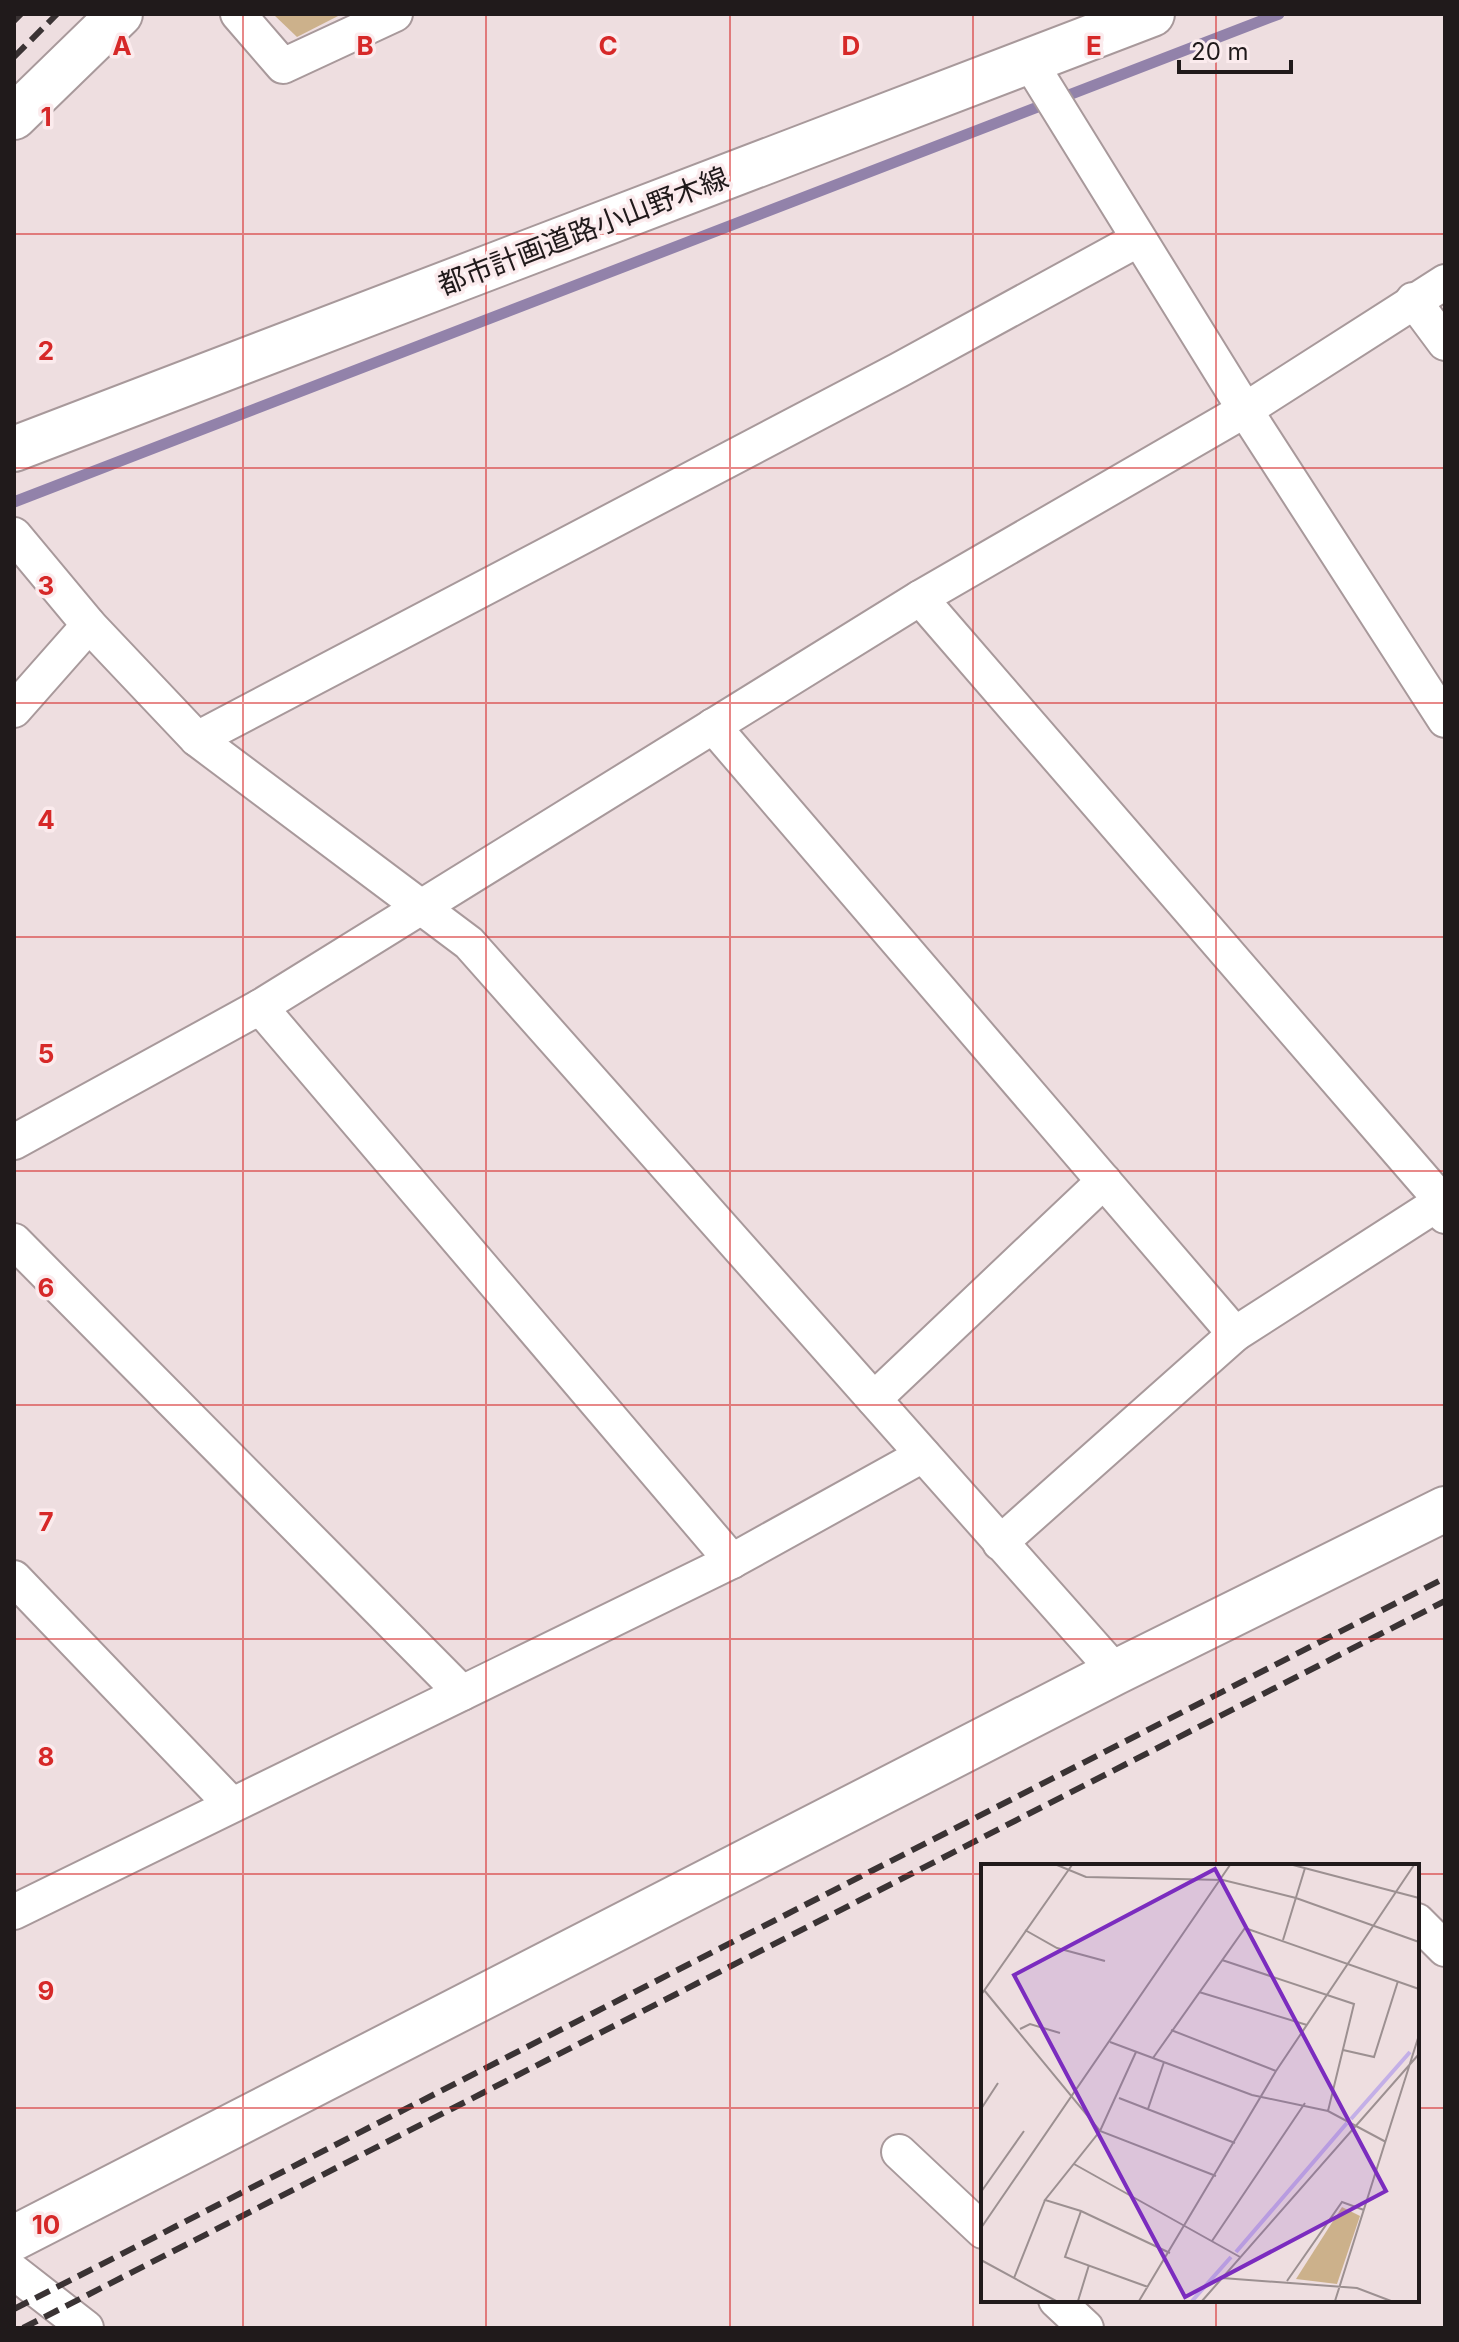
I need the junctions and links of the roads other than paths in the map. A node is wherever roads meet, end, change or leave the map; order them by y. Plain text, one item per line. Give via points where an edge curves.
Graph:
1 (120, 14) edge
2 (238, 14) edge
3 (395, 14) edge
4 (1152, 14) edge
5 (1029, 61) junction
6 (14, 117) edge
7 (1137, 240) junction
8 (1445, 282) edge
9 (1413, 300) junction
10 (1445, 343) edge
11 (1245, 410) junction
12 (14, 449) edge
13 (14, 535) edge
14 (920, 598) junction
15 (89, 625) junction
16 (14, 710) edge
17 (1445, 720) edge
18 (713, 726) junction
19 (197, 739) junction
20 (422, 906) junction
21 (260, 1007) junction
22 (14, 1142) edge
23 (1104, 1181) junction
24 (1444, 1205) edge
25 (14, 1241) edge
26 (1235, 1334) junction
27 (874, 1399) junction
28 (923, 1455) junction
29 (1445, 1509) edge
30 (1000, 1543) junction
31 (732, 1561) junction
32 (14, 1578) edge
33 (1116, 1672) junction
34 (462, 1693) junction
35 (231, 1804) junction
36 (14, 1912) edge
37 (1419, 1923) edge
38 (1445, 1949) edge
39 (899, 2152) dead end
40 (981, 2229) edge
41 (14, 2238) edge
42 (14, 2272) edge
43 (1058, 2302) edge
44 (86, 2328) edge
45 (1086, 2328) edge

1 - 6 street
2 - 3 street via 283,66
4 - 5 street, 都市計画道路小山野木線
5 - 7 street
5 - 12 street, 都市計画道路小山野木線
7 - 11 street
7 - 19 street
8 - 9 street
9 - 10 street
9 - 11 street
11 - 14 street
11 - 17 street
13 - 15 street
14 - 18 street
14 - 24 street
15 - 16 street
15 - 19 street
18 - 20 street
18 - 23 street
19 - 20 street
20 - 21 street
20 - 27 street via 469,943
21 - 22 street
21 - 31 street
23 - 26 street
23 - 27 street
24 - 26 street
25 - 34 street
26 - 30 street
27 - 28 street
28 - 30 street
28 - 31 street
29 - 33 street
30 - 33 street
31 - 34 street
32 - 35 street
33 - 41 street
34 - 35 street
35 - 36 street
37 - 38 street
39 - 40 street
42 - 44 street
43 - 45 street

